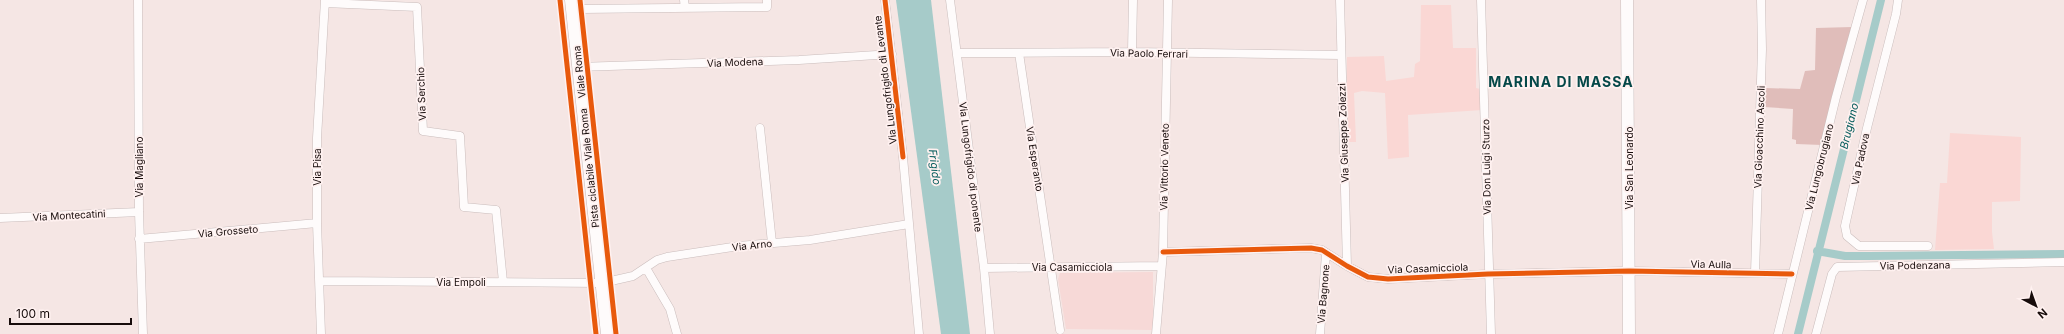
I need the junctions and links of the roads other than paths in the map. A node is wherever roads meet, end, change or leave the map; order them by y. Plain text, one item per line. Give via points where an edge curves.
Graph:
1 (138, 0) edge
2 (571, 0) edge
3 (885, 0) edge
4 (950, 0) edge
5 (1133, 0) edge
6 (1168, 0) edge
7 (1340, 0) edge
8 (1481, 0) edge
9 (1761, 0) edge
10 (1864, 0) edge
11 (1898, 0) edge
12 (325, 1) edge
13 (1627, 1) edge
14 (767, 3) edge
15 (684, 4) edge
16 (581, 9) dead end
17 (1132, 52) junction
18 (956, 53) junction
19 (1019, 53) junction
20 (892, 54) junction
21 (1167, 54) junction
22 (1341, 54) junction
23 (578, 67) junction
24 (760, 128) dead end
25 (139, 212) junction
26 (0, 218) edge
27 (317, 223) junction
28 (908, 224) junction
29 (139, 238) junction
30 (772, 243) junction
31 (1928, 246) dead end
32 (1163, 252) junction
33 (1326, 254) junction
34 (2064, 262) edge
35 (1051, 266) junction
36 (1161, 266) junction
37 (1347, 266) junction
38 (646, 268) junction
39 (984, 268) junction
40 (1629, 272) junction
41 (1755, 273) junction
42 (1488, 274) junction
43 (1792, 274) junction
44 (320, 281) junction
45 (503, 282) junction
46 (602, 283) junction
47 (1060, 330) dead end
48 (143, 334) edge
49 (321, 334) edge
50 (607, 334) edge
51 (677, 334) edge
52 (919, 334) edge
53 (990, 334) edge
54 (1156, 334) edge
55 (1320, 334) edge
56 (1491, 334) edge
57 (1629, 334) edge
58 (1778, 334) edge
59 (1816, 334) edge

1 - 25 street, Via Magliano
2 - 23 main road, Viale Roma
3 - 20 street, Via Lungofrigido di Levante
4 - 18 street, Via Lungofrigido di ponente
5 - 17 street
6 - 21 street, Via Vittorio Veneto
7 - 22 street, Via Giuseppe Zolezzi
8 - 42 street, Via Don Luigi Sturzo
9 - 41 street, Via Gioacchino Ascoli via 1762,50
10 - 43 street, Via Lungobrugiano via 1836,97
11 - 31 street, Via Padova via 1845,226 1847,236 1859,246
12 - 27 street, Via Pisa via 317,138
12 - 45 street, Via Serchio via 417,7 423,132 460,136 464,207 496,210
13 - 40 main road, Via San Leonardo
14 - 15 street
15 - 16 street
17 - 19 street, Via Paolo Ferrari
17 - 21 street, Via Paolo Ferrari
18 - 19 street, Via Paolo Ferrari
18 - 39 street, Via Lungofrigido di ponente
19 - 35 street, Via Esperanto
20 - 23 street, Via Modena via 799,60
20 - 28 street, Via Lungofrigido di Levante
21 - 22 street, Via Paolo Ferrari
21 - 32 street, Via Vittorio Veneto
22 - 37 street, Via Giuseppe Zolezzi
23 - 46 main road, Viale Roma
24 - 30 street
25 - 26 street, Via Montecatini
25 - 29 street, Via Magliano
27 - 29 street, Via Grosseto
27 - 44 street, Via Pisa
28 - 30 street, Via Arno via 810,240
28 - 52 street, Via Lungofrigido di Levante
29 - 48 street, Via Magliano
30 - 38 street, Via Arno via 667,258 657,260
32 - 33 street, Via Casamicciola via 1311,248 1322,250
32 - 36 street, Via Vittorio Veneto
33 - 37 street, Via Casamicciola
33 - 55 street, Via Bagnone
34 - 59 street, Via Podenzana via 1837,267 1832,274
35 - 36 street, Via Casamicciola
35 - 39 street, Via Casamicciola
35 - 47 street, Via Esperanto
36 - 54 street, Via Vittorio Veneto
37 - 42 street, Via Casamicciola via 1368,277 1388,279
38 - 46 street, Via Arno via 633,276
38 - 51 street via 670,309
39 - 53 street, Via Lungofrigido di ponente
40 - 41 street, Via Aulla
40 - 42 street, Via Casamicciola
40 - 57 main road, Via San Leonardo
41 - 43 street, Via Aulla
42 - 56 street, Via Don Luigi Sturzo
43 - 58 street, Via Lungobrugiano
44 - 45 street, Via Empoli
44 - 49 street, Via Pisa
45 - 46 street, Via Empoli
46 - 50 main road, Viale Roma

